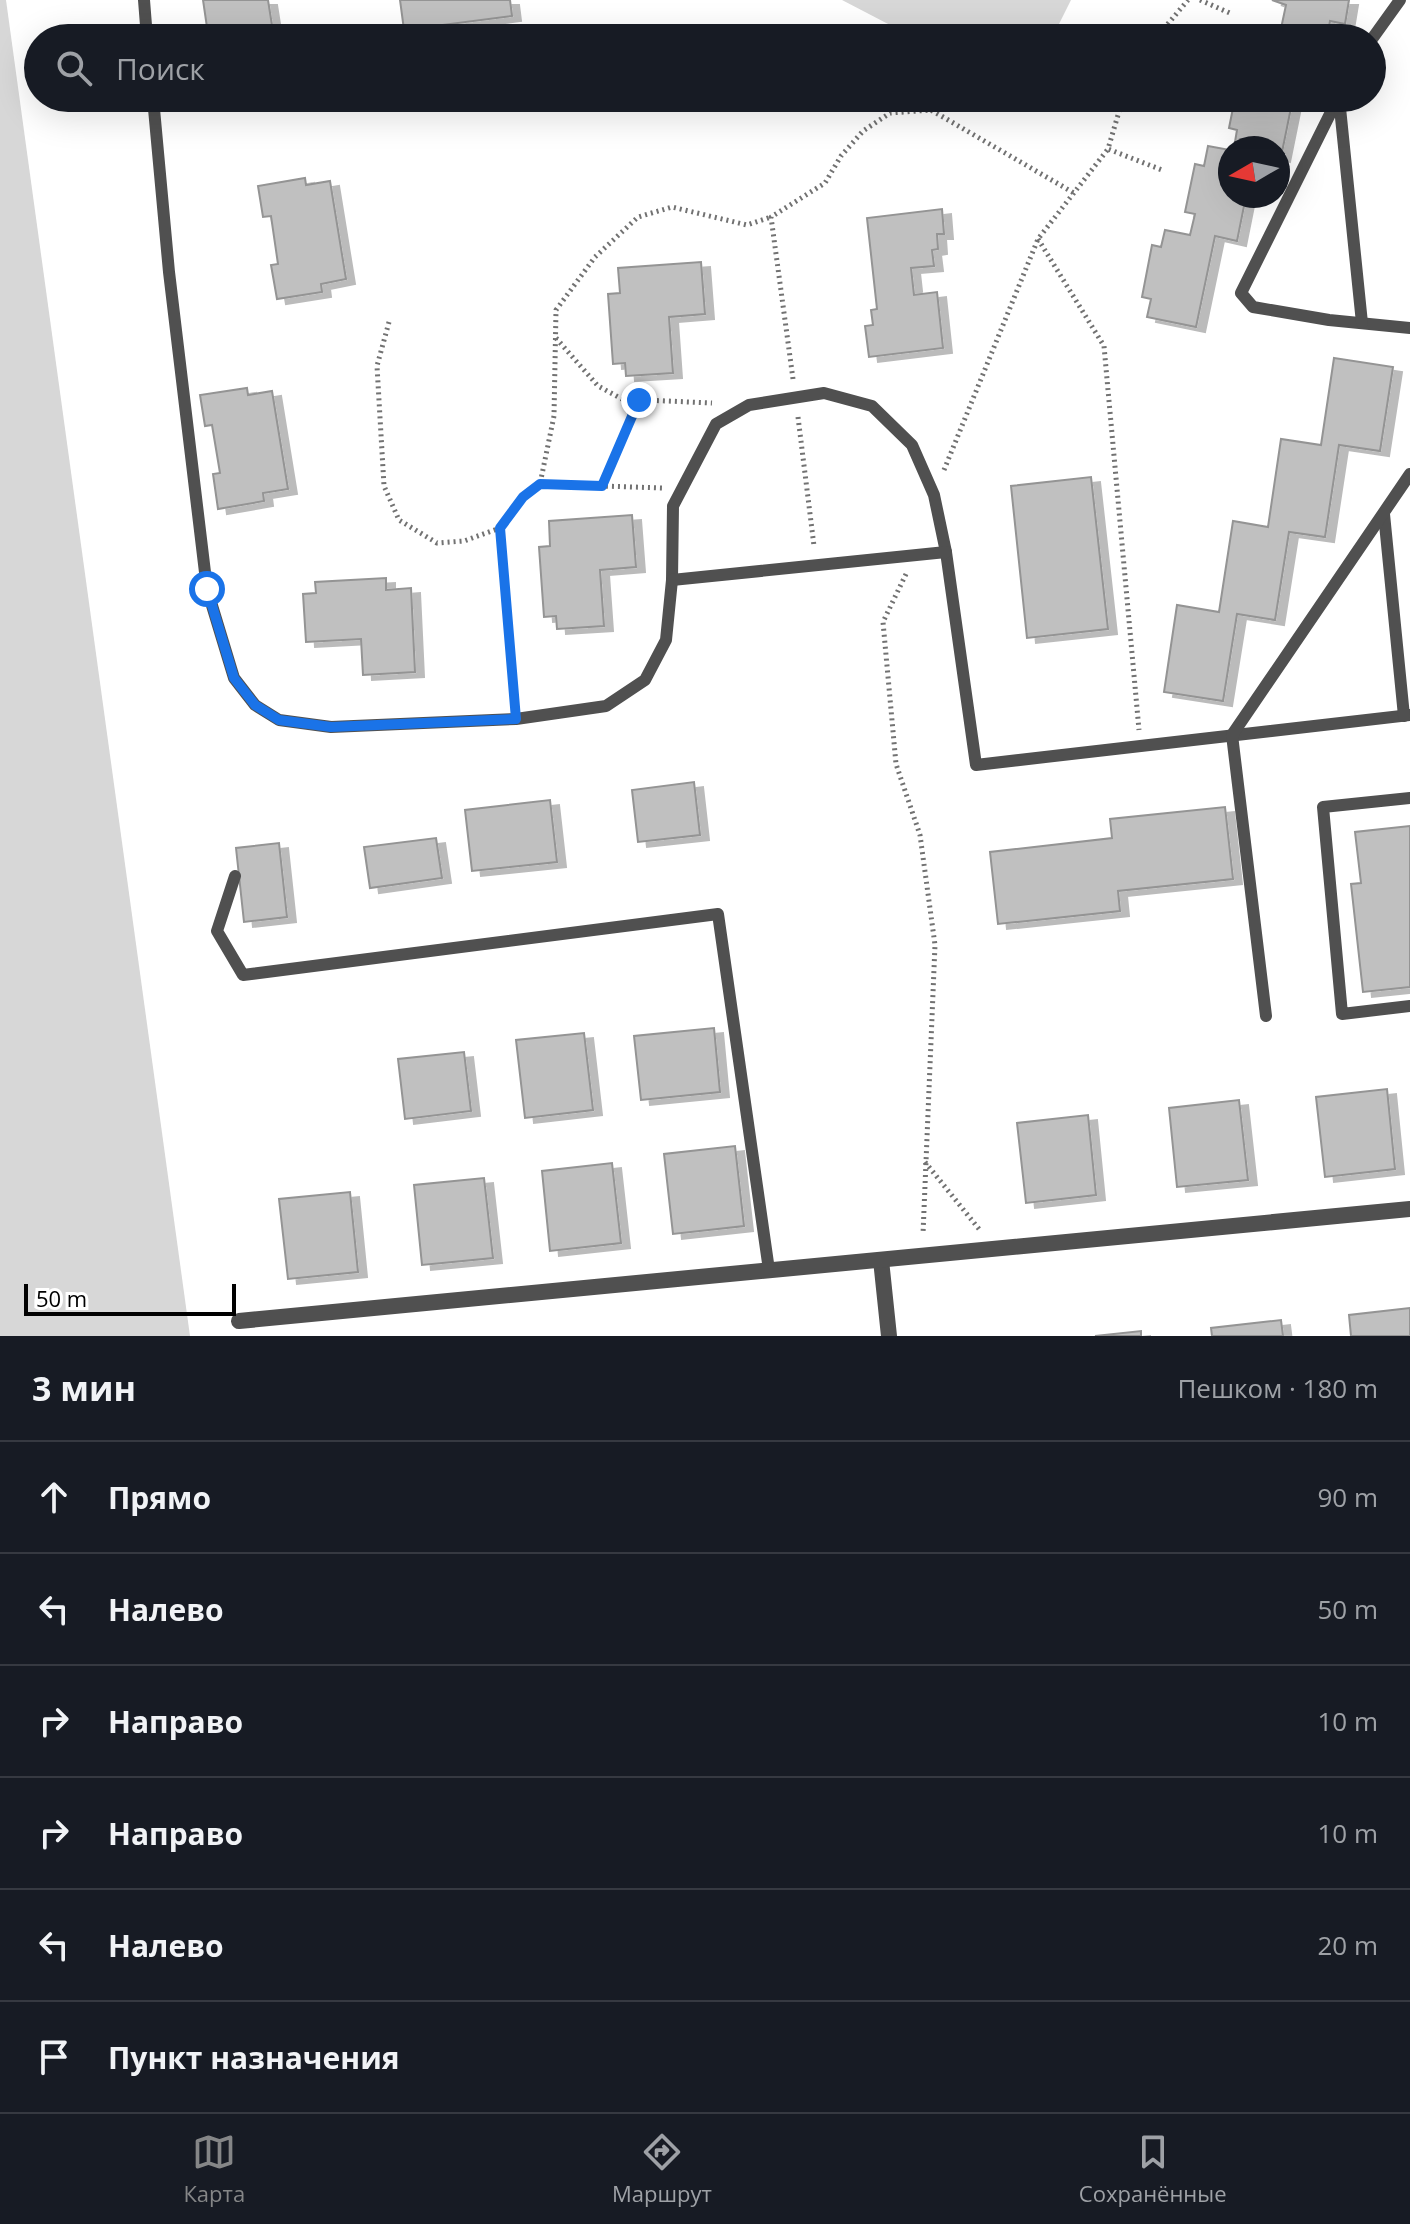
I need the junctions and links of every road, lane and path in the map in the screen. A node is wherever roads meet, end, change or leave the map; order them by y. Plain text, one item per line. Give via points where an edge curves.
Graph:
1 (144, 0) edge
2 (1188, 0) edge
3 (1200, 0) edge
4 (1400, 0) edge
5 (1232, 14) dead end
6 (146, 24) edge
7 (1168, 24) edge
8 (1383, 24) edge
9 (154, 112) edge
10 (904, 112) edge
11 (934, 112) edge
12 (1119, 112) edge
13 (1332, 112) edge
14 (1340, 112) edge
15 (1108, 149) junction
16 (1162, 170) dead end
17 (1074, 193) junction
18 (771, 217) junction
19 (1038, 239) junction
20 (389, 322) dead end
21 (1362, 323) junction
22 (1410, 328) edge
23 (555, 337) junction
24 (795, 397) junction
25 (639, 400) junction
26 (749, 405) junction
27 (1410, 474) edge
28 (540, 484) junction
29 (602, 486) junction
30 (682, 489) junction
31 (934, 495) junction
32 (1384, 514) junction
33 (500, 528) junction
34 (946, 552) junction
35 (915, 555) junction
36 (816, 565) junction
37 (672, 580) junction
38 (1407, 716) edge
39 (516, 719) junction
40 (1232, 735) junction
41 (1140, 746) junction
42 (1410, 798) edge
43 (235, 876) dead end
44 (1410, 1006) edge
45 (1266, 1016) dead end
46 (925, 1162) junction
47 (1410, 1209) edge
48 (994, 1249) junction
49 (922, 1256) junction
50 (881, 1260) junction
51 (769, 1270) junction
52 (239, 1321) dead end
53 (889, 1336) edge

1 - 6 lane
2 - 7 path
3 - 5 path
4 - 8 lane
9 - 39 lane via 207,589 234,678 255,705 279,720 331,727
10 - 18 path via 890,113 863,131 825,183
11 - 17 path
12 - 15 path
13 - 21 lane via 1241,293 1253,307
14 - 21 lane
15 - 16 path
15 - 17 path
17 - 19 path
18 - 23 path via 747,225 672,207 638,217 595,257 556,310
18 - 24 path
19 - 31 path
19 - 41 path via 1104,346
20 - 33 path via 377,366 384,486 399,520 437,543 464,541
21 - 22 lane
23 - 25 path via 598,386 622,399
23 - 28 path via 554,416
24 - 26 lane
24 - 31 lane via 824,393 872,406 912,445
24 - 36 path
25 - 26 path
25 - 29 path
26 - 30 lane via 716,424
27 - 32 lane
28 - 29 path
28 - 33 path
29 - 30 path
30 - 37 lane via 673,506
31 - 34 lane
32 - 38 lane
32 - 40 lane
33 - 39 path
34 - 35 lane
34 - 41 lane via 976,765
35 - 36 lane
35 - 46 path via 883,622 896,764 920,835 935,945
36 - 37 lane
37 - 39 lane via 666,640 645,680 606,706
38 - 40 lane
40 - 41 lane
40 - 45 lane
42 - 44 lane via 1323,807 1342,1014
43 - 51 lane via 217,931 243,975 718,914
46 - 48 path
46 - 49 path
47 - 48 street
48 - 49 street
49 - 50 street
50 - 51 street
50 - 53 street
51 - 52 street

